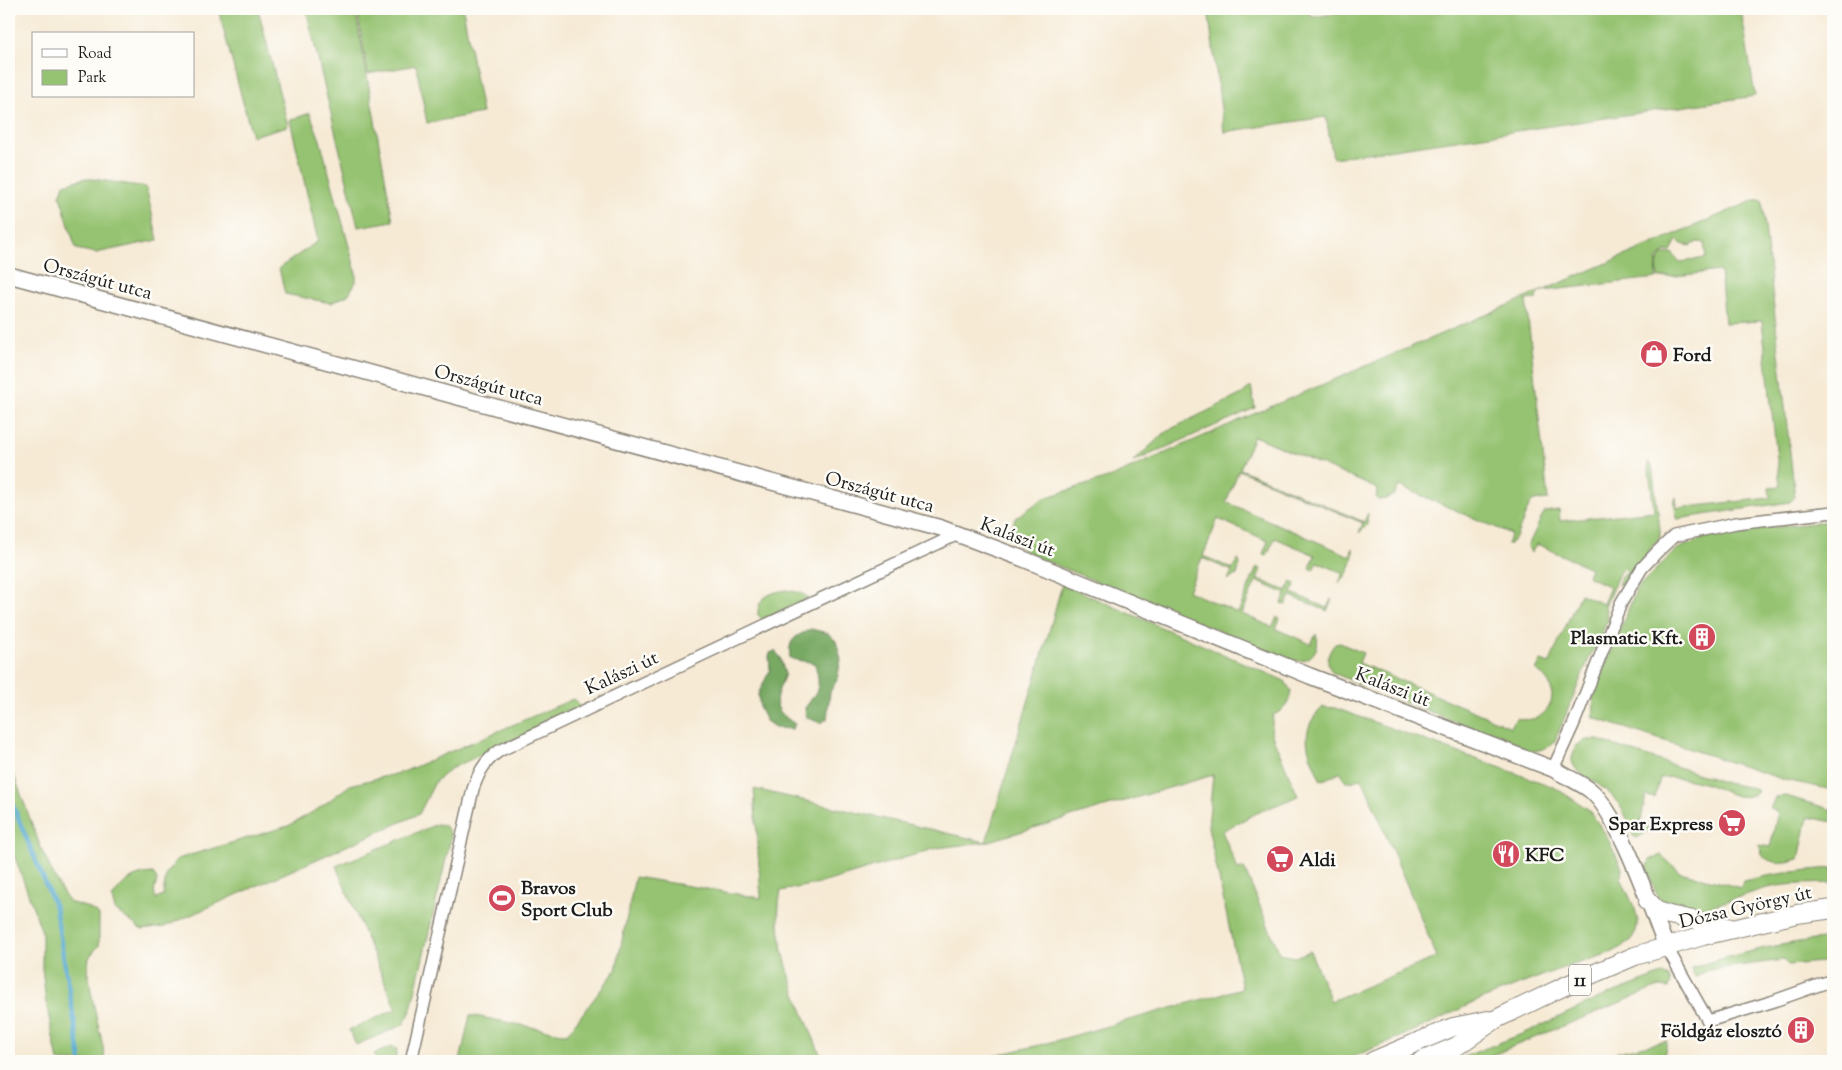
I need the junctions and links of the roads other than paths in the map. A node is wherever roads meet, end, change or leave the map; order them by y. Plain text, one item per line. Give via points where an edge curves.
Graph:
1 (9, 274) edge
2 (1833, 512) edge
3 (958, 534) junction
4 (1553, 769) junction
5 (1648, 901) junction
6 (1833, 908) edge
7 (1736, 928) junction
8 (1666, 946) junction
9 (1833, 980) edge
10 (1496, 1019) junction
11 (411, 1061) edge
12 (1373, 1061) edge
13 (1421, 1061) edge

1 - 3 main road, Országút utca
2 - 4 street via 1736,523 1674,536 1642,568 1621,603
3 - 4 main road, Kalászi út via 1310,676
3 - 11 street, Kalászi út via 487,760 473,789
4 - 5 main road, Kalászi út via 1591,790 1606,808
5 - 7 main road via 1658,911 1669,915
5 - 8 main road, Kalászi út
6 - 7 main road, Dózsa György út / 11
7 - 8 main road, Dózsa György út / 11
8 - 9 street via 1708,1021
8 - 10 main road, 11 via 1567,985
10 - 12 main road, 11 via 1453,1027
10 - 13 main road, 11 via 1456,1046

